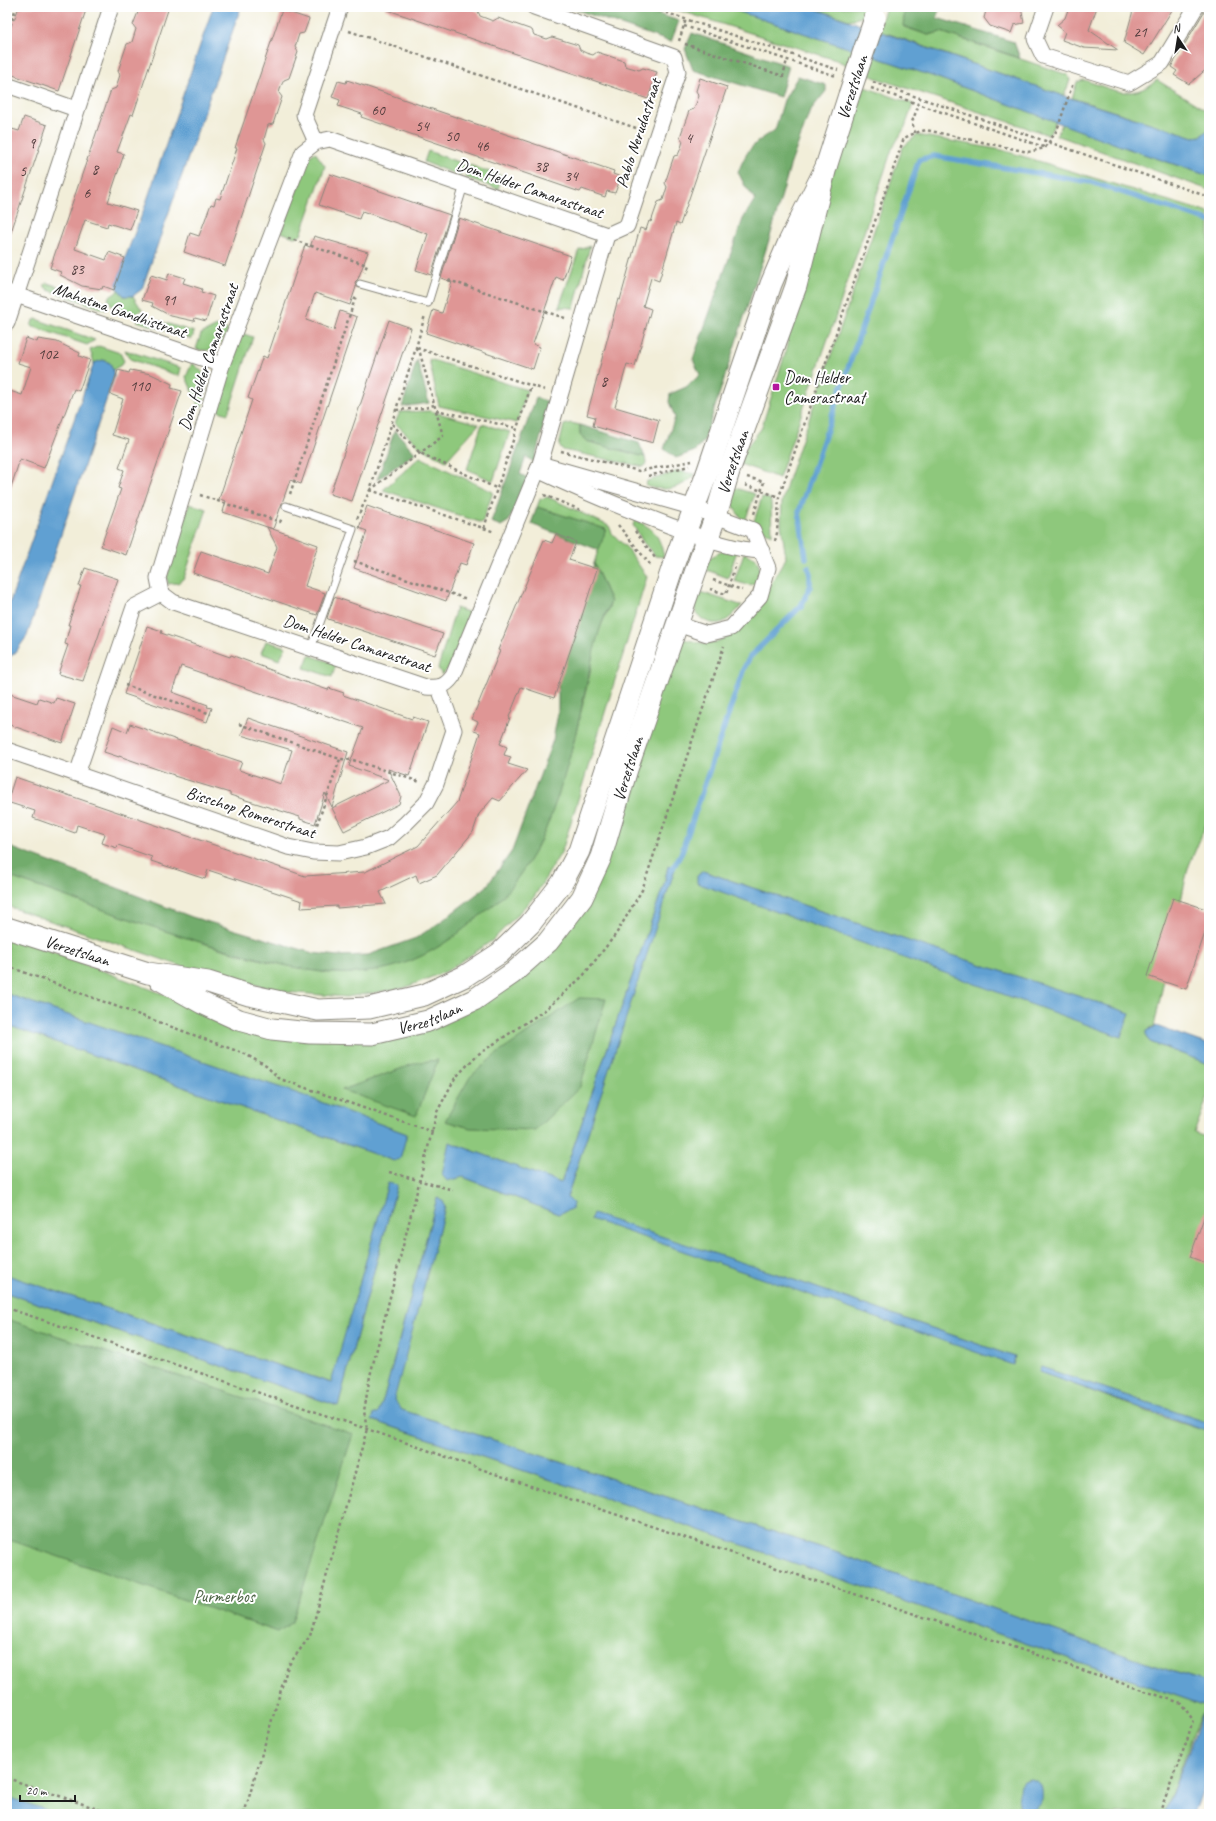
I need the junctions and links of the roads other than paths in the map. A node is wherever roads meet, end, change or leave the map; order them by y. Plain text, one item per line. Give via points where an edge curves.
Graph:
1 (111, 7) edge
2 (340, 7) edge
3 (534, 7) edge
4 (1046, 7) edge
5 (1196, 7) edge
6 (876, 12) edge
7 (7, 85) edge
8 (76, 109) junction
9 (316, 142) junction
10 (826, 167) junction
11 (464, 185) junction
12 (607, 234) junction
13 (360, 284) road end
14 (12, 293) edge
15 (7, 323) edge
16 (222, 365) junction
17 (538, 467) junction
18 (286, 506) road end
19 (695, 508) junction
20 (716, 516) junction
21 (686, 532) junction
22 (707, 540) junction
23 (762, 551) junction
24 (161, 593) junction
25 (677, 624) junction
26 (311, 648) junction
27 (439, 688) junction
28 (7, 750) edge
29 (77, 774) junction
30 (7, 928) edge
31 (148, 973) junction

1 - 8 street
2 - 9 street via 304,115
3 - 12 street, Pablo Nerudastraat via 674,57 678,72 627,226
4 - 5 street via 1035,39 1044,56 1129,83 1162,63
6 - 10 main road, Verzetslaan, bridge
7 - 8 street
8 - 14 street
9 - 11 street, Dom Helder Camarastraat via 330,139
9 - 16 street, Dom Helder Camarastraat via 303,152
10 - 19 main road, Verzetslaan via 771,284 701,467
10 - 20 main road, Verzetslaan via 796,286 734,477
11 - 12 street, Dom Helder Camarastraat
11 - 13 lane via 428,303
12 - 17 street, Dom Helder Camarastraat
14 - 15 street
14 - 16 street, Mahatma Gandhistraat
16 - 24 street, Dom Helder Camarastraat via 158,578
17 - 19 street
17 - 21 street via 621,507
17 - 27 street, Dom Helder Camarastraat via 453,676 447,684
18 - 26 lane via 353,529
19 - 20 street
19 - 21 main road, Verzetslaan
20 - 22 main road, Verzetslaan
20 - 23 street via 753,530
21 - 22 street
21 - 31 main road, Verzetslaan via 664,568 579,851 562,882 535,918 500,953 465,976 424,995 369,1008 318,1010 208,982
22 - 23 street via 749,551
22 - 25 main road, Verzetslaan via 701,581
23 - 25 street via 768,568 760,596 731,628 707,634
24 - 26 street, Dom Helder Camarastraat via 173,602
24 - 29 street via 134,607
25 - 31 main road, Verzetslaan via 627,769 601,857 582,898 548,942 513,973 474,1000 428,1021 372,1034 272,1030 239,1020 202,1003
26 - 27 street, Dom Helder Camarastraat via 426,687
27 - 29 street, Bisschop Romerostraat via 454,730 436,784 426,803 406,823 389,838 366,847 339,853 309,851 288,846
28 - 29 street, Bisschop Romerostraat
30 - 31 main road, Verzetslaan

